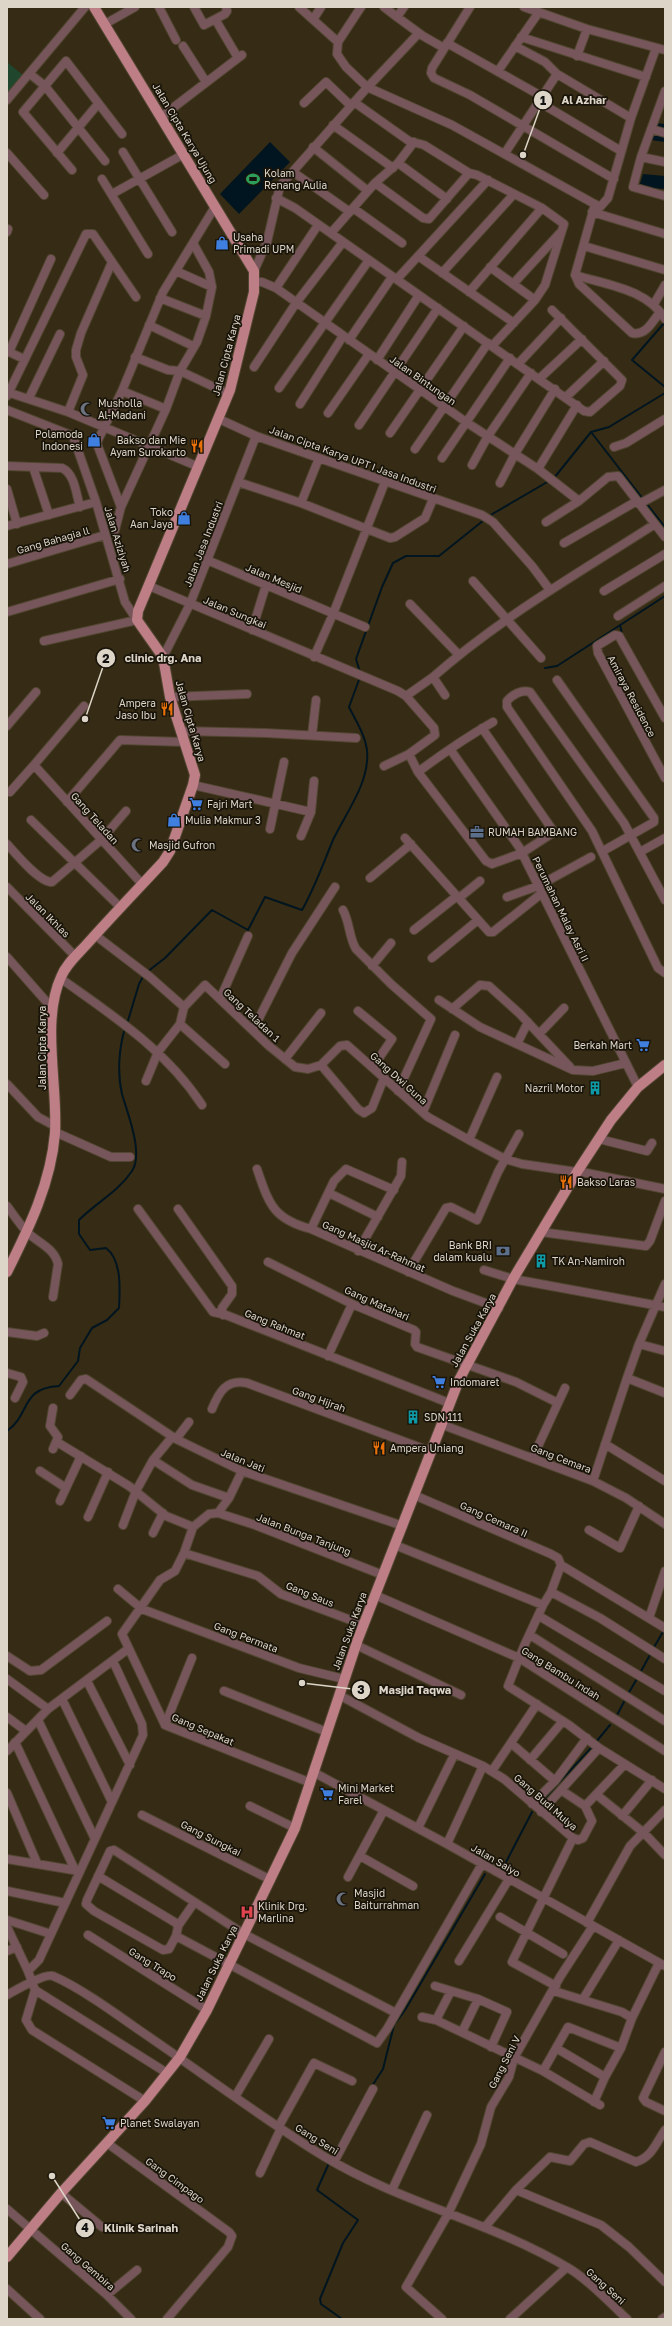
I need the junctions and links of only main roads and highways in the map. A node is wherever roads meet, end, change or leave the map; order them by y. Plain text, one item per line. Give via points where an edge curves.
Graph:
1 (94, 7) edge
2 (254, 271) joint
3 (665, 1065) edge
4 (7, 1272) edge
5 (7, 2257) edge

1 - 2 main road, Jalan Cipta Karya Ujung
2 - 4 main road, Jalan Cipta Karya via 244,342 229,394 138,611 137,620 163,657 170,697 195,775 193,785 170,851 60,978 52,1008 55,1129 52,1154 44,1189
3 - 5 main road, Jalan Suka Karya via 638,1087 577,1172 513,1279 466,1366 449,1403 443,1425 356,1645 295,1828 207,2010 180,2057 145,2101 61,2192

